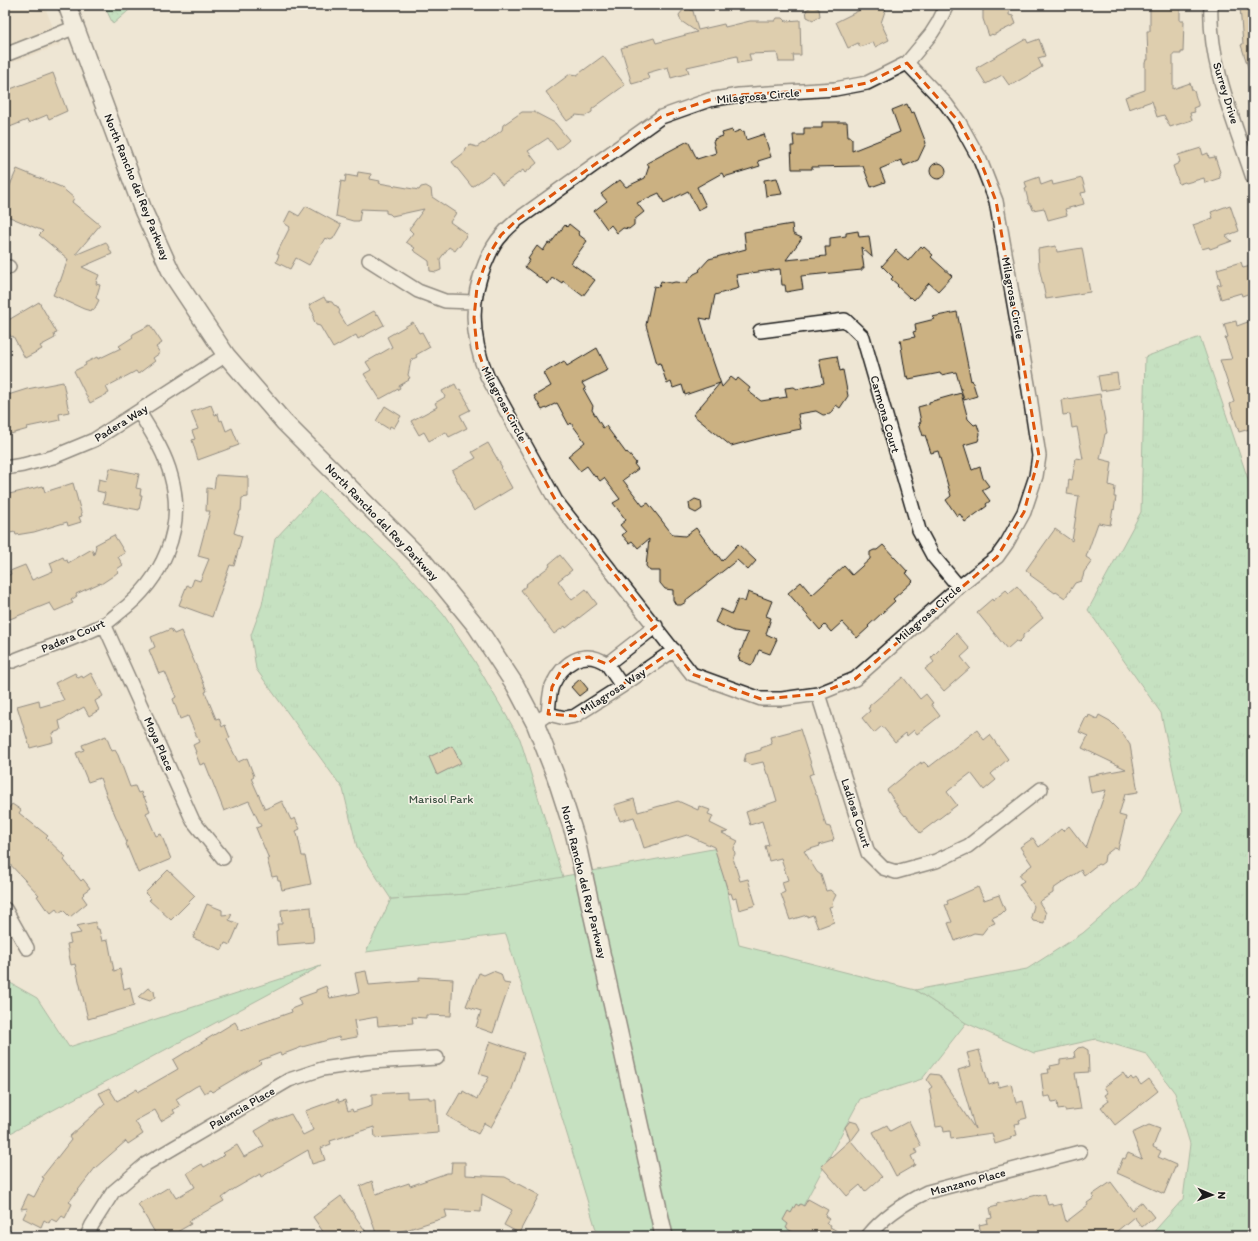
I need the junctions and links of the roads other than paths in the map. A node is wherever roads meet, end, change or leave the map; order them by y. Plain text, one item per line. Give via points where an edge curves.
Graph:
1 (67, 5) edge
2 (947, 5) edge
3 (1211, 5) edge
4 (76, 27) junction
5 (5, 55) edge
6 (907, 63) junction
7 (1253, 178) edge
8 (369, 260) dead end
9 (474, 302) junction
10 (760, 332) dead end
11 (226, 355) junction
12 (139, 412) junction
13 (5, 468) edge
14 (959, 587) junction
15 (104, 624) junction
16 (656, 626) junction
17 (674, 650) junction
18 (13, 661) dead end
19 (606, 664) junction
20 (622, 686) junction
21 (818, 694) junction
22 (542, 719) junction
23 (1041, 789) dead end
24 (224, 858) dead end
25 (5, 909) edge
26 (27, 948) dead end
27 (437, 1058) dead end
28 (1080, 1152) dead end
29 (87, 1236) edge
30 (664, 1236) edge
31 (868, 1236) edge

1 - 4 street, North Rancho del Rey Parkway
2 - 6 street via 931,34
3 - 7 street, Surrey Drive via 1211,32 1217,65
4 - 5 street
4 - 11 street, North Rancho del Rey Parkway via 143,210 172,274
6 - 9 street, Milagrosa Circle via 867,83 835,89 739,95 709,100 661,117 517,220 502,235 488,256
6 - 14 street, Milagrosa Circle via 946,104 959,122 980,160 996,200 1039,456 1030,496 1007,543 997,557
8 - 9 street via 418,291 445,301
9 - 16 street, Milagrosa Circle via 475,333 481,362 556,500
10 - 14 street, Carmona Court via 845,320 863,337 919,530 933,556
11 - 12 street, Padera Way
11 - 22 street, North Rancho del Rey Parkway via 284,422 424,562 477,627 515,685
12 - 13 street, Padera Way via 77,448 41,461
12 - 15 street, Padera Court via 168,464 174,493 174,525 166,555 150,583 129,605
14 - 21 street, Milagrosa Circle via 855,679
15 - 18 street, Padera Court
15 - 24 street, Moya Place via 193,821
16 - 17 street, Milagrosa Circle
16 - 19 street
17 - 20 street, Milagrosa Way
17 - 21 street, Milagrosa Circle via 692,674 761,699
19 - 20 street
19 - 22 street via 599,658 589,657 575,659 563,668 552,687
20 - 22 street, Milagrosa Way via 575,716
21 - 23 street, Ladiosa Court via 868,853 883,868 896,872 936,861 968,846
22 - 30 street, North Rancho del Rey Parkway via 556,777 575,836
25 - 26 street
27 - 29 street, Palencia Place via 370,1062 322,1069 289,1080 146,1164 113,1192
28 - 31 street, Manzano Place via 927,1192 891,1213

